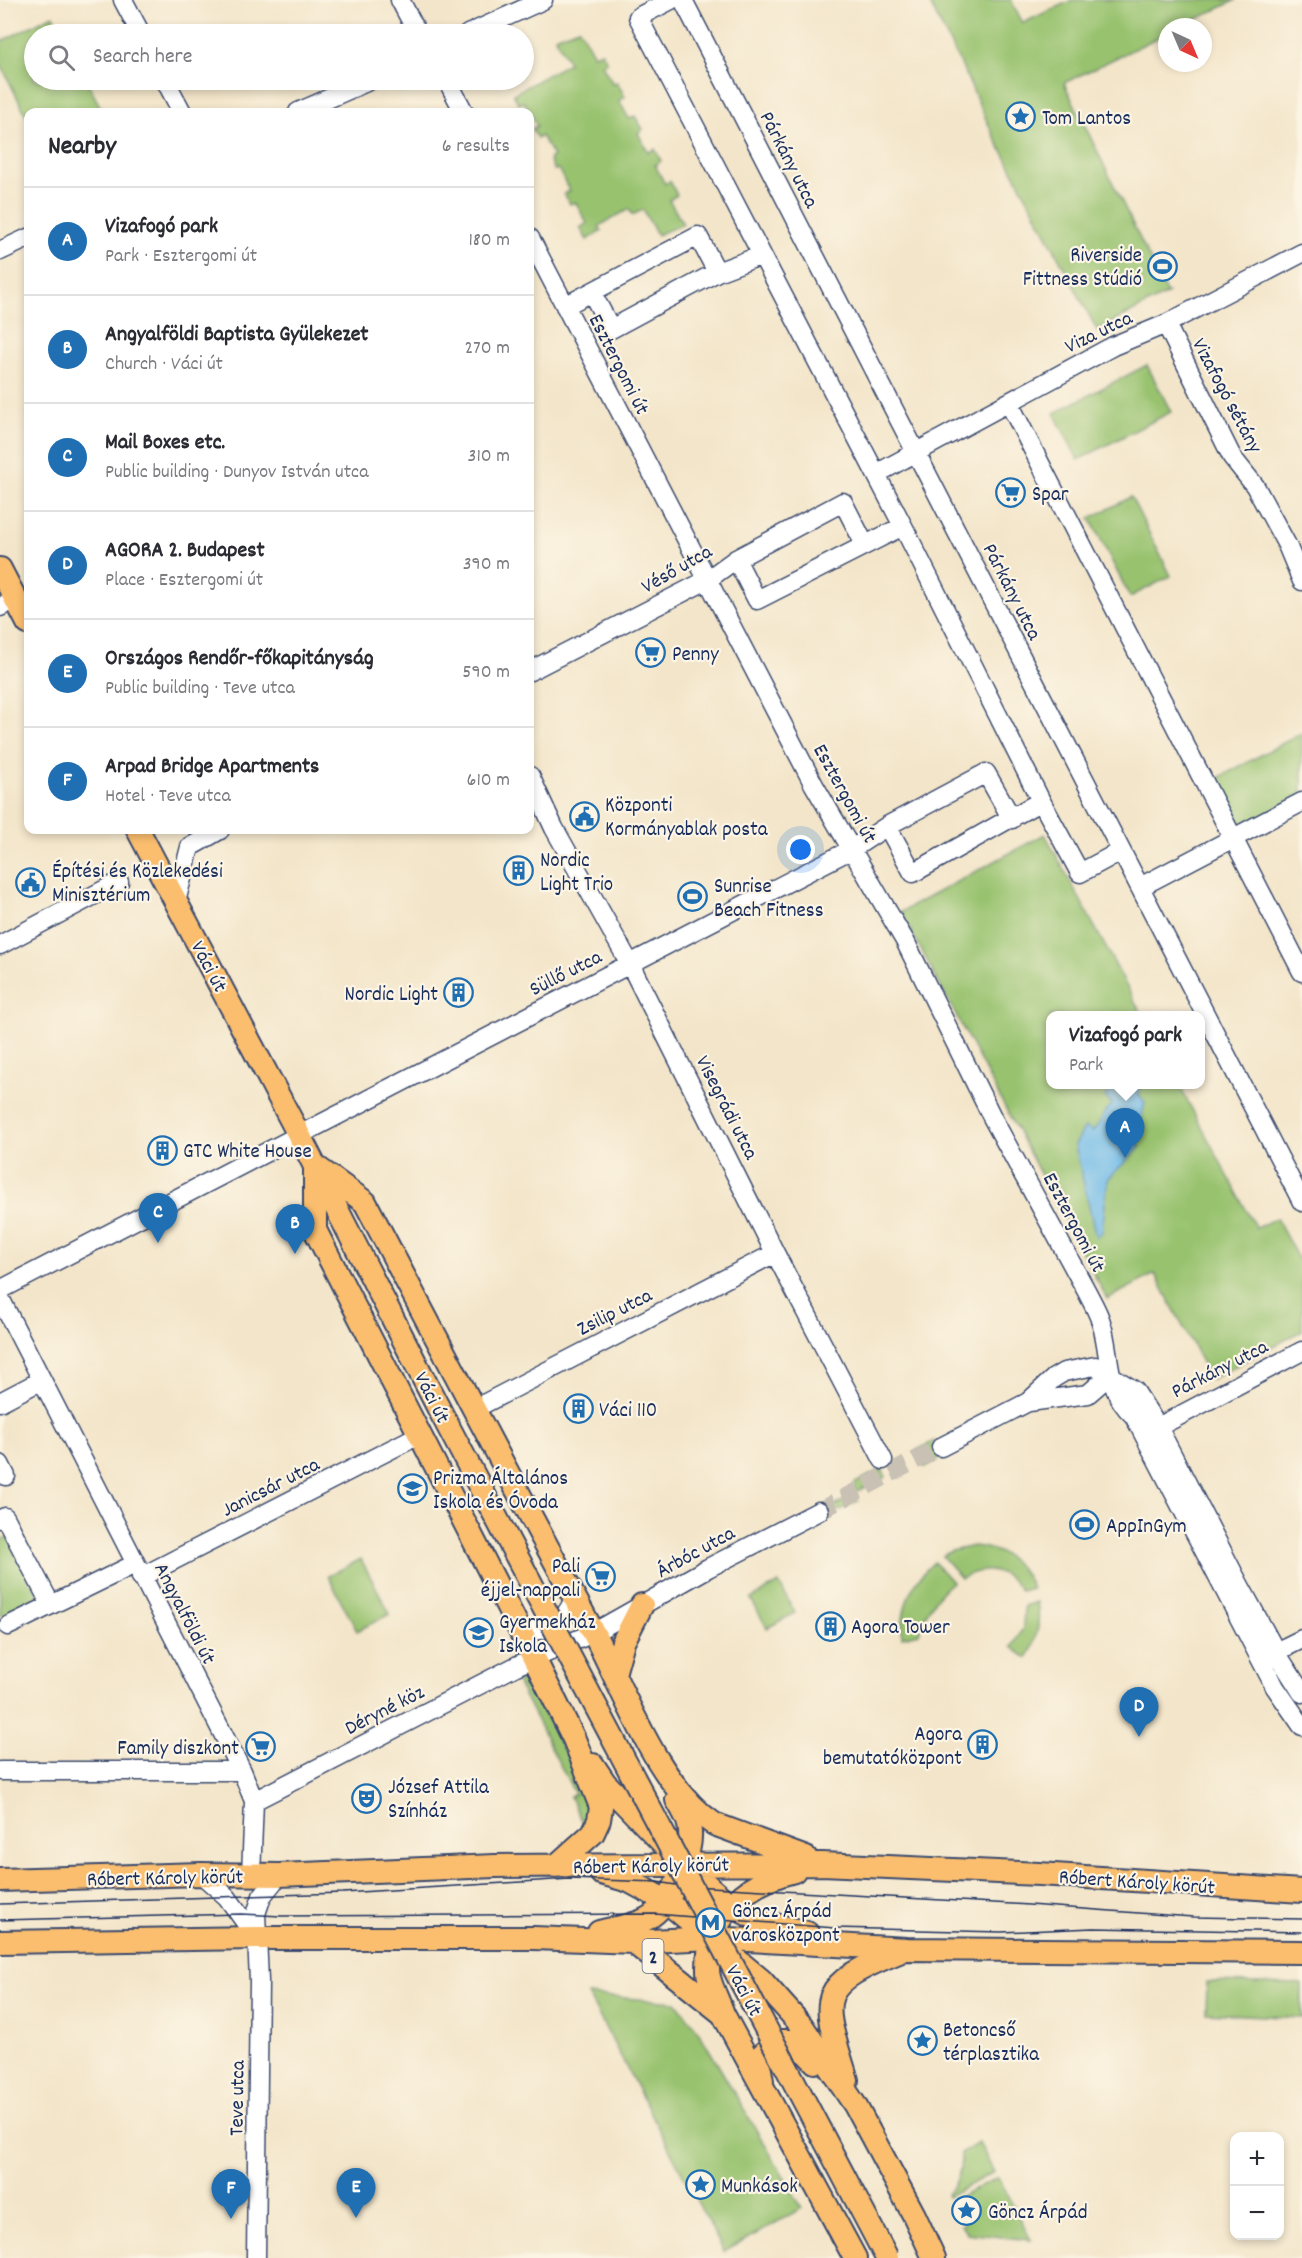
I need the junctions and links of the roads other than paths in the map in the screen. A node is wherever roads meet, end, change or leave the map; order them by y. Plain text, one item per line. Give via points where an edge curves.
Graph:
1 (123, 0) edge
2 (400, 0) edge
3 (543, 0) edge
4 (671, 0) edge
5 (683, 0) edge
6 (136, 24) edge
7 (413, 24) edge
8 (490, 24) edge
9 (170, 90) edge
10 (348, 90) edge
11 (452, 90) edge
12 (180, 108) edge
13 (307, 108) edge
14 (462, 108) edge
15 (24, 240) edge
16 (534, 246) edge
17 (0, 251) edge
18 (1302, 253) edge
19 (762, 255) junction
20 (717, 272) junction
21 (592, 293) junction
22 (565, 306) junction
23 (1166, 324) junction
24 (1009, 403) junction
25 (916, 453) junction
26 (876, 474) junction
27 (903, 526) junction
28 (865, 545) junction
29 (736, 559) junction
30 (0, 569) edge
31 (707, 580) junction
32 (1302, 581) edge
33 (8, 603) edge
34 (24, 618) edge
35 (534, 669) edge
36 (534, 785) edge
37 (1041, 801) junction
38 (1302, 802) edge
39 (1012, 819) junction
40 (887, 826) junction
41 (140, 834) edge
42 (213, 834) edge
43 (1234, 838) junction
44 (852, 849) junction
45 (1121, 851) junction
46 (119, 882) dead end
47 (1140, 887) junction
48 (176, 902) junction
49 (0, 945) edge
50 (630, 964) junction
51 (1302, 972) edge
52 (299, 1135) junction
53 (315, 1166) junction
54 (1295, 1173) edge
55 (1302, 1202) edge
56 (776, 1253) junction
57 (0, 1290) edge
58 (0, 1299) edge
59 (1302, 1351) edge
60 (1110, 1375) junction
61 (42, 1380) junction
62 (0, 1402) edge
63 (1028, 1402) junction
64 (474, 1409) junction
65 (1158, 1427) junction
66 (419, 1435) junction
67 (941, 1447) tunnel mouth
68 (883, 1460) dead end
69 (819, 1511) tunnel mouth
70 (0, 1519) edge
71 (138, 1570) junction
72 (574, 1599) junction
73 (51, 1605) junction
74 (642, 1605) junction
75 (8, 1626) dead end
76 (520, 1629) junction
77 (593, 1633) junction
78 (1302, 1640) edge
79 (1276, 1652) junction
80 (534, 1658) junction
81 (614, 1674) junction
82 (1302, 1693) edge
83 (1302, 1726) edge
84 (574, 1739) junction
85 (662, 1768) junction
86 (0, 1771) edge
87 (242, 1772) junction
88 (254, 1801) junction
89 (684, 1864) junction
90 (822, 1864) junction
91 (556, 1866) junction
92 (201, 1874) junction
93 (279, 1875) junction
94 (251, 1876) junction
95 (0, 1880) edge
96 (1302, 1891) edge
97 (666, 1901) junction
98 (731, 1906) junction
99 (257, 1938) junction
100 (712, 1938) junction
101 (567, 1939) junction
102 (0, 1942) edge
103 (633, 1942) junction
104 (907, 1948) junction
105 (1302, 1952) edge
106 (723, 2014) junction
107 (763, 2086) junction
108 (855, 2104) junction
109 (256, 2258) edge
110 (855, 2258) edge
111 (886, 2258) edge
112 (934, 2258) edge

1 - 6 street
2 - 7 street
3 - 8 street
4 - 19 street via 638,17
5 - 25 street, Párkány utca
9 - 12 street
10 - 13 street
11 - 14 street
15 - 17 street
16 - 22 street, Esztergomi út
18 - 23 street, Viza utca
19 - 20 street
19 - 26 street
20 - 21 street via 698,236
20 - 21 street via 611,329
21 - 22 street
22 - 31 street, Esztergomi út
23 - 24 street, Viza utca via 1113,346
23 - 32 street, Vizafogó sétány via 1232,457 1255,486
24 - 25 street, Viza utca
24 - 43 street
25 - 26 street
25 - 45 street, Párkány utca
26 - 27 street
27 - 28 street
27 - 37 street
28 - 29 street via 757,600
28 - 29 street, Véső utca via 843,502
29 - 31 street, Véső utca
30 - 33 main road
31 - 35 street, Véső utca
31 - 44 street, Esztergomi út
33 - 34 main road
36 - 50 street, Visegrádi utca
37 - 39 street
37 - 45 street via 1080,873
38 - 43 street
39 - 40 street, Süllő utca via 986,773
39 - 40 street via 913,873
40 - 44 street, Süllő utca
41 - 48 main road, Váci út
42 - 48 street via 190,847
43 - 47 street
43 - 51 street
44 - 50 street, Süllő utca
44 - 60 street, Esztergomi út via 905,941 993,1119 1101,1320
45 - 47 street, Párkány utca
46 - 49 street
47 - 54 street, Párkány utca
48 - 52 main road, Váci út
50 - 52 street, Süllő utca
50 - 56 street, Visegrádi utca
52 - 53 main road, Váci út
52 - 57 street, Süllő utca
53 - 64 main road, Váci út via 365,1202
53 - 66 main road, Váci út via 315,1230
53 - 111 main road, Váci út, bridge
54 - 55 street, Párkány utca
56 - 64 street, Zsilip utca
56 - 68 street, Visegrádi utca
58 - 61 street, Angyalföldi út
59 - 65 street, Párkány utca
60 - 63 street via 1088,1394
60 - 63 street via 1095,1366 1064,1372
60 - 65 street via 1134,1391
60 - 83 street, Esztergomi út via 1121,1404 1134,1416 1275,1688
61 - 62 street
61 - 71 street, Angyalföldi út
63 - 67 street
64 - 72 main road, Váci út
65 - 79 street
66 - 71 street, Janicsár utca
66 - 76 main road, Váci út
69 - 74 street, Árbóc utca
70 - 73 street via 5,1517
71 - 73 street, Janicsár utca
71 - 87 street, Angyalföldi út
72 - 76 street via 567,1615 554,1627 537,1632
72 - 77 main road, Váci út
73 - 75 street, Janicsár utca
74 - 77 street, Árbóc utca
74 - 81 main road via 623,1642
76 - 80 main road, Váci út
77 - 80 street, Árbóc utca
77 - 81 main road, Váci út
78 - 79 street
79 - 82 street
80 - 84 main road, Váci út
80 - 88 street, Déryné köz
81 - 85 main road, Váci út
84 - 89 main road via 605,1783
84 - 91 main road via 601,1807 593,1833
85 - 89 main road via 689,1824 690,1841
85 - 90 main road, Váci út via 688,1802 714,1824
86 - 87 street
87 - 88 street, Angyalföldi út
88 - 94 street, Angyalföldi út
89 - 90 main road, Róbert Károly körút
89 - 91 main road, Róbert Károly körút
89 - 97 main road
89 - 98 main road
90 - 96 main road, Róbert Károly körút
90 - 98 main road via 772,1877 749,1889
91 - 93 main road, Róbert Károly körút
91 - 97 main road via 586,1869 629,1881
92 - 94 main road, Róbert Károly körút
92 - 95 main road, Róbert Károly körút
92 - 99 street via 227,1897
93 - 94 main road, Róbert Károly körút
93 - 99 street, Teve utca via 262,1896 256,1914
97 - 100 main road
97 - 101 main road via 655,1914 629,1926
98 - 100 main road
98 - 104 main road via 794,1931
99 - 101 main road
99 - 102 main road
99 - 109 street, Teve utca
100 - 103 main road
100 - 104 main road
100 - 106 main road via 708,1972
100 - 108 main road via 761,1980 802,2026
101 - 103 main road, 2
103 - 106 main road, 2
104 - 105 main road
104 - 108 main road via 845,1978 828,2005 830,2024
106 - 107 main road
107 - 108 main road via 758,2059 762,2053 776,2041 795,2041
107 - 110 main road
108 - 112 main road

